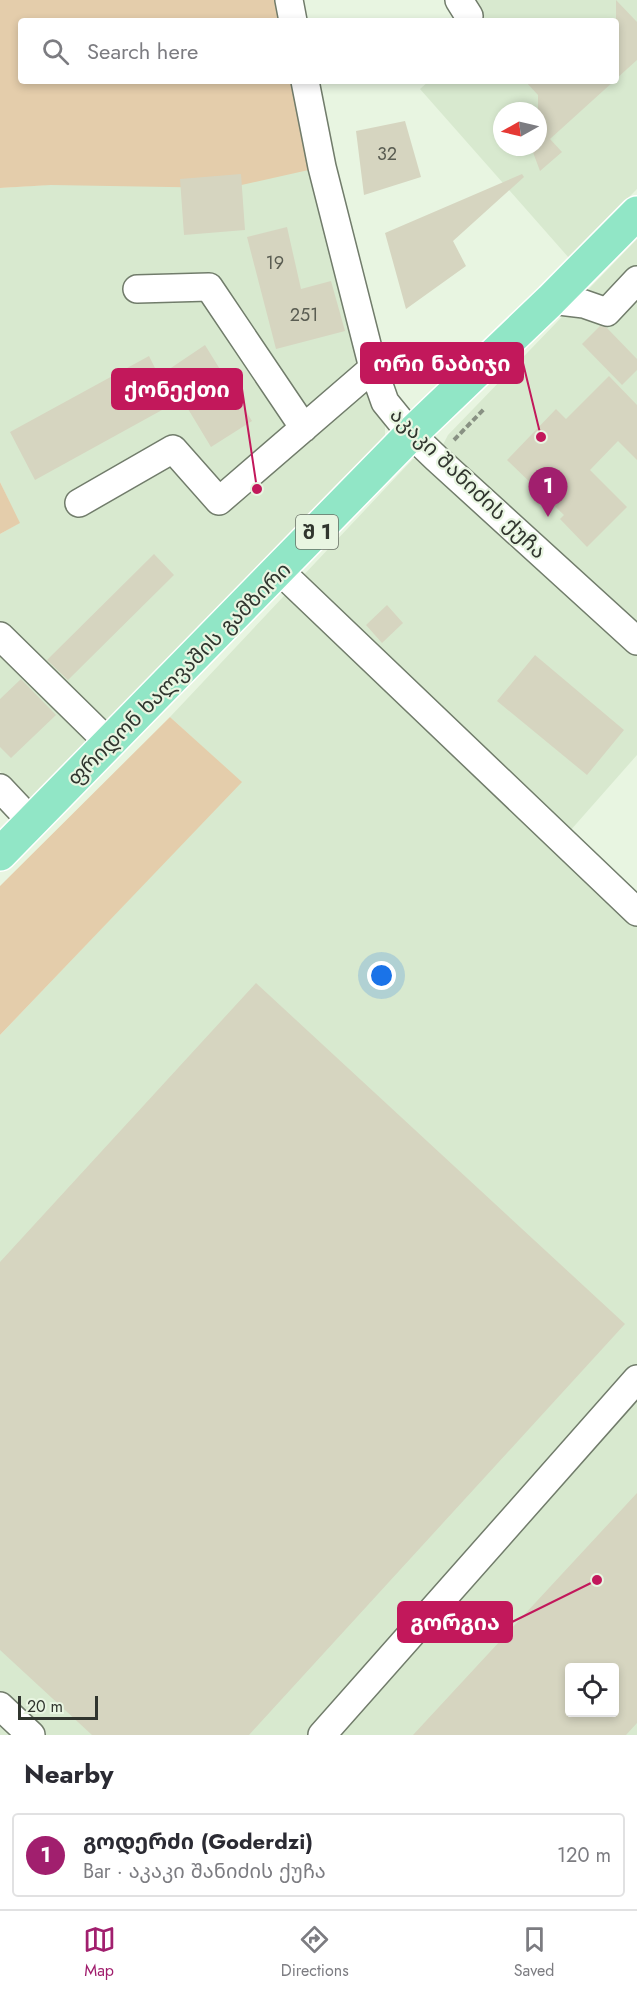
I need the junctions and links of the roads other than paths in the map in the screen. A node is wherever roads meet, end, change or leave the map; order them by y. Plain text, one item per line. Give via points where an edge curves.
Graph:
1 (289, 0) edge
2 (292, 18) edge
3 (306, 84) edge
4 (637, 213) edge
5 (637, 280) edge
6 (137, 289) dead end
7 (551, 300) junction
8 (373, 368) junction
9 (304, 428) junction
10 (411, 435) junction
11 (79, 503) dead end
12 (280, 571) junction
13 (0, 636) edge
14 (636, 638) edge
15 (110, 744) junction
16 (0, 788) edge
17 (32, 822) junction
18 (0, 854) edge
19 (637, 912) edge
20 (637, 1379) edge
21 (0, 1706) edge
22 (32, 1735) edge
23 (322, 1735) edge

1 - 2 street
3 - 8 street, აკაკი შანიძის ქუჩა
4 - 7 main road, ფრიდონ ხალვაშის გამზირი / შ 1
5 - 7 street via 607,312 584,304
6 - 9 street via 209,287
7 - 10 main road, ფრიდონ ხალვაშის გამზირი / შ 1
8 - 9 street
8 - 10 street, აკაკი შანიძის ქუჩა via 385,402
9 - 11 street via 219,501 173,449
10 - 12 main road, ფრიდონ ხალვაშის გამზირი / შ 1
10 - 14 street, აკაკი შანიძის ქუჩა
12 - 15 main road, ფრიდონ ხალვაშის გამზირი / შ 1
12 - 19 street
13 - 15 street
15 - 17 main road, ფრიდონ ხალვაშის გამზირი / შ 1
16 - 17 street
17 - 18 main road, ფრიდონ ხალვაშის გამზირი / შ 1
20 - 23 street
21 - 22 street

